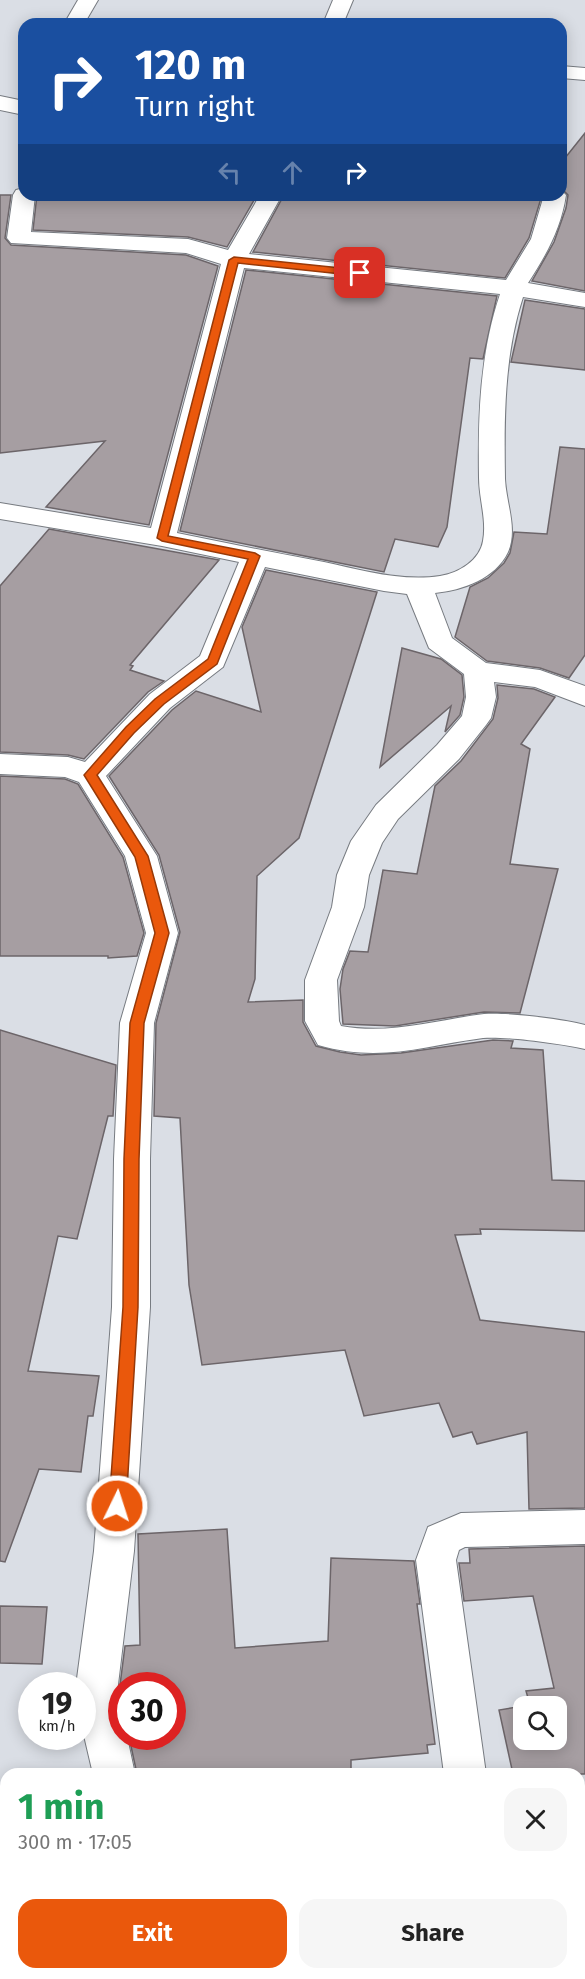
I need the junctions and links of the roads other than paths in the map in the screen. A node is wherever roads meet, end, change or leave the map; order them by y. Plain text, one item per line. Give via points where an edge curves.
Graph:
1 (88, 0) edge
2 (343, 0) edge
3 (78, 18) edge
4 (336, 18) edge
5 (0, 104) edge
6 (18, 107) edge
7 (22, 201) edge
8 (268, 201) edge
9 (555, 201) edge
10 (10, 241) edge
11 (234, 260) junction
12 (513, 288) junction
13 (585, 300) edge
14 (0, 511) edge
15 (162, 538) junction
16 (255, 556) junction
17 (418, 587) junction
18 (478, 671) junction
19 (585, 697) edge
20 (0, 764) edge
21 (90, 775) junction
22 (585, 1036) edge
23 (585, 1527) edge
24 (113, 1768) edge
25 (464, 1768) edge

1 - 3 street
2 - 4 street
5 - 6 street
7 - 10 street
8 - 11 street
9 - 12 street via 531,261
10 - 11 street via 188,246
11 - 12 street
11 - 15 street
12 - 13 street
12 - 17 street via 494,382 494,551 488,562 461,581
14 - 15 street
15 - 16 street
16 - 17 street
16 - 21 street via 213,661 160,701
17 - 18 street via 439,642
18 - 19 street via 540,679
18 - 22 street via 481,697 476,717 448,752 387,812 367,841 321,980 322,1021 330,1036 356,1041 409,1040 486,1026
20 - 21 street via 68,767
21 - 24 street via 141,856 162,933 137,1023 130,1307 114,1551 96,1693
23 - 25 street via 460,1530 442,1539 436,1560

